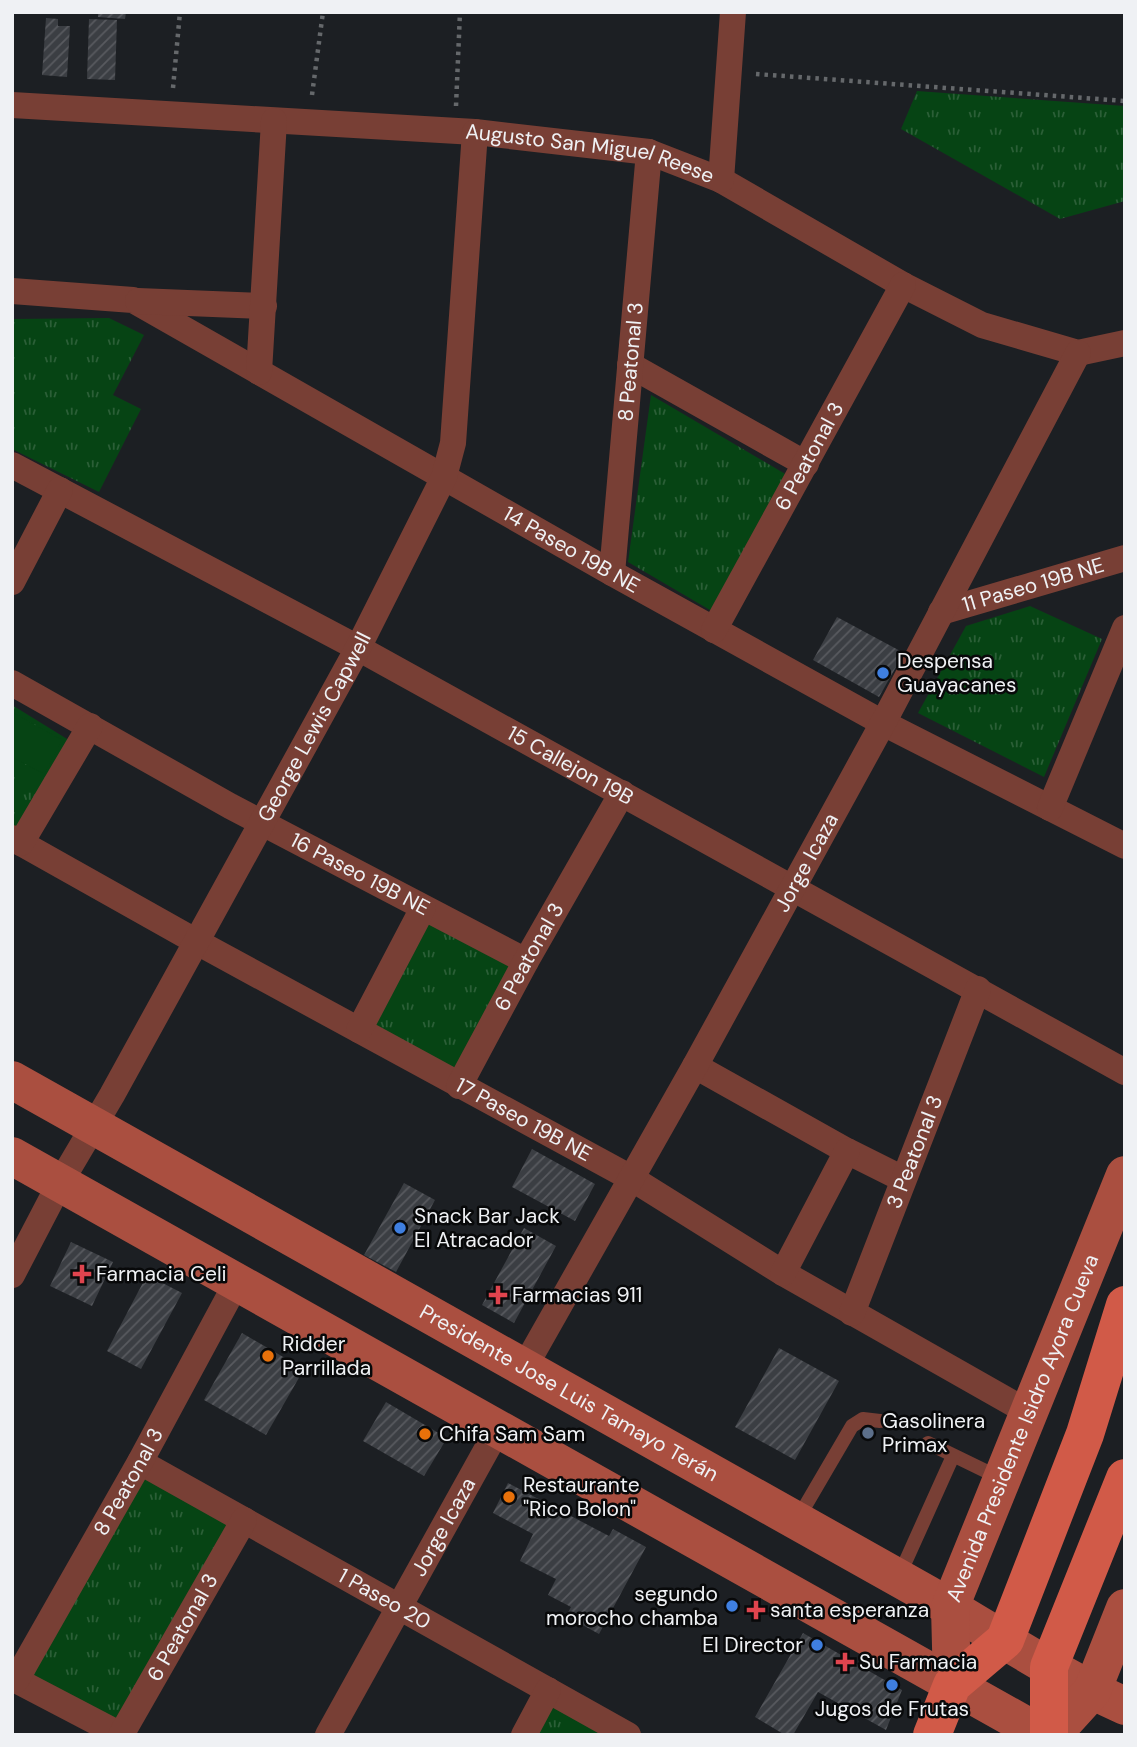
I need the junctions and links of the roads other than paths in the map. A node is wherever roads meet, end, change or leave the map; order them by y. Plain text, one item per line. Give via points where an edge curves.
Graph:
1 (733, 12) edge
2 (12, 104) edge
3 (274, 121) junction
4 (465, 132) junction
5 (649, 152) junction
6 (721, 180) junction
7 (904, 285) junction
8 (12, 291) edge
9 (133, 300) junction
10 (264, 306) junction
11 (1125, 343) edge
12 (1078, 353) junction
13 (630, 365) junction
14 (259, 372) junction
15 (806, 464) junction
16 (12, 465) edge
17 (444, 477) junction
18 (60, 490) junction
19 (1125, 558) edge
20 (612, 573) junction
21 (12, 582) edge
22 (942, 612) junction
23 (1125, 628) edge
24 (715, 629) junction
25 (358, 648) junction
26 (12, 683) edge
27 (883, 723) junction
28 (90, 726) junction
29 (622, 793) junction
30 (1050, 808) junction
31 (262, 821) junction
32 (17, 841) edge
33 (1125, 846) edge
34 (791, 889) junction
35 (423, 908) junction
36 (197, 942) junction
37 (526, 961) junction
38 (978, 989) junction
39 (359, 1030) junction
40 (695, 1066) junction
41 (1125, 1072) edge
42 (12, 1080) edge
43 (459, 1086) junction
44 (94, 1126) junction
45 (847, 1151) junction
46 (12, 1156) edge
47 (1125, 1175) edge
48 (631, 1178) junction
49 (903, 1179) junction
50 (60, 1183) junction
51 (783, 1273) junction
52 (12, 1275) edge
53 (237, 1282) junction
54 (1125, 1305) edge
55 (852, 1313) junction
56 (524, 1368) junction
57 (1028, 1412) junction
58 (880, 1420) dead end
59 (498, 1429) junction
60 (928, 1443) dead end
61 (953, 1456) junction
62 (140, 1462) junction
63 (1125, 1478) edge
64 (1001, 1479) junction
65 (244, 1520) junction
66 (796, 1521) junction
67 (898, 1578) junction
68 (401, 1607) junction
69 (950, 1607) junction
70 (1125, 1608) edge
71 (1005, 1640) junction
72 (1049, 1667) junction
73 (14, 1679) edge
74 (952, 1685) junction
75 (548, 1690) junction
76 (1108, 1698) edge
77 (121, 1735) edge
78 (328, 1735) edge
79 (524, 1735) edge
80 (628, 1735) edge
81 (932, 1735) edge
82 (1043, 1735) edge
83 (1051, 1735) edge

1 - 6 street
2 - 3 street, Augusto San Miguel Reese
3 - 4 street, Augusto San Miguel Reese
3 - 10 street
4 - 5 street, Augusto San Miguel Reese
4 - 17 street, George Lewis Capwell via 453,443
5 - 6 street, Augusto San Miguel Reese
5 - 13 street, 8 Peatonal 3
6 - 7 street, Augusto San Miguel Reese
7 - 12 street, Augusto San Miguel Reese via 982,325
7 - 15 street, 6 Peatonal 3
8 - 9 street, 14 Paseo 19B NE
9 - 10 street
9 - 14 street, 14 Paseo 19B NE
10 - 14 street
11 - 12 street, Augusto San Miguel Reese
12 - 22 street, Jorge Icaza
13 - 15 street
13 - 20 street, 8 Peatonal 3
14 - 17 street, 14 Paseo 19B NE
15 - 24 street, 6 Peatonal 3
16 - 18 street, 15 Callejon 19B
17 - 20 street, 14 Paseo 19B NE
17 - 25 street, George Lewis Capwell
18 - 21 street
18 - 25 street, 15 Callejon 19B
19 - 22 street, 11 Paseo 19B NE
20 - 24 street, 14 Paseo 19B NE
22 - 27 street, Jorge Icaza
23 - 30 street
24 - 27 street, 14 Paseo 19B NE
25 - 29 street, 15 Callejon 19B
25 - 31 street, George Lewis Capwell
26 - 28 street, 16 Paseo 19B NE
27 - 30 street, 14 Paseo 19B NE
27 - 34 street, Jorge Icaza
28 - 31 street, 16 Paseo 19B NE
28 - 32 street
29 - 34 street, 15 Callejon 19B
29 - 37 street, 6 Peatonal 3
30 - 33 street, 14 Paseo 19B NE
31 - 35 street, 16 Paseo 19B NE
31 - 36 street, George Lewis Capwell
32 - 36 street, 17 Paseo 19B NE
34 - 38 street, 15 Callejon 19B
34 - 40 street, Jorge Icaza
35 - 37 street, 16 Paseo 19B NE
35 - 39 street
36 - 39 street, 17 Paseo 19B NE
36 - 44 street, George Lewis Capwell
37 - 43 street, 6 Peatonal 3
38 - 41 street, 15 Callejon 19B
38 - 49 street, 3 Peatonal 3
39 - 43 street, 17 Paseo 19B NE
40 - 45 street
40 - 48 street, Jorge Icaza
42 - 44 main road, Presidente Jose Luis Tamayo Terán
43 - 48 street, 17 Paseo 19B NE
44 - 50 street, George Lewis Capwell
44 - 56 main road, Presidente Jose Luis Tamayo Terán
45 - 49 street
45 - 51 street
46 - 50 main road
47 - 57 main road, Avenida Presidente Isidro Ayora Cueva
48 - 51 street, 17 Paseo 19B NE
48 - 56 street, Jorge Icaza
49 - 55 street, 3 Peatonal 3
50 - 52 street, George Lewis Capwell
50 - 53 main road
51 - 55 street, 17 Paseo 19B NE
53 - 59 main road
53 - 62 street, 8 Peatonal 3
54 - 71 main road, Avenida Presidente Isidro Ayora Cueva via 1085,1434
55 - 57 street, 17 Paseo 19B NE
56 - 66 main road, Presidente Jose Luis Tamayo Terán
57 - 64 main road, Avenida Presidente Isidro Ayora Cueva
58 - 66 lane via 863,1419 852,1426
59 - 68 street, Jorge Icaza
59 - 74 main road
60 - 61 lane
61 - 64 lane
61 - 67 lane
62 - 65 street, 1 Paseo 20
62 - 73 street, 8 Peatonal 3
63 - 72 main road
64 - 69 main road, Avenida Presidente Isidro Ayora Cueva
65 - 68 street, 1 Paseo 20
65 - 77 street, 6 Peatonal 3
66 - 67 main road, Presidente Jose Luis Tamayo Terán
67 - 69 main road, Presidente Jose Luis Tamayo Terán
68 - 75 street, 1 Paseo 20
68 - 78 street, Jorge Icaza
69 - 71 main road, Presidente Jose Luis Tamayo Terán
69 - 74 main road, Avenida Presidente Isidro Ayora Cueva
70 - 76 main road
71 - 72 main road, Presidente Jose Luis Tamayo Terán
71 - 74 main road, Avenida Presidente Isidro Ayora Cueva
72 - 76 main road, Presidente Jose Luis Tamayo Terán
72 - 83 main road
73 - 77 street
74 - 81 main road, Avenida Presidente Isidro Ayora Cueva
74 - 82 main road
75 - 79 street
75 - 80 street, 1 Paseo 20
76 - 83 main road

